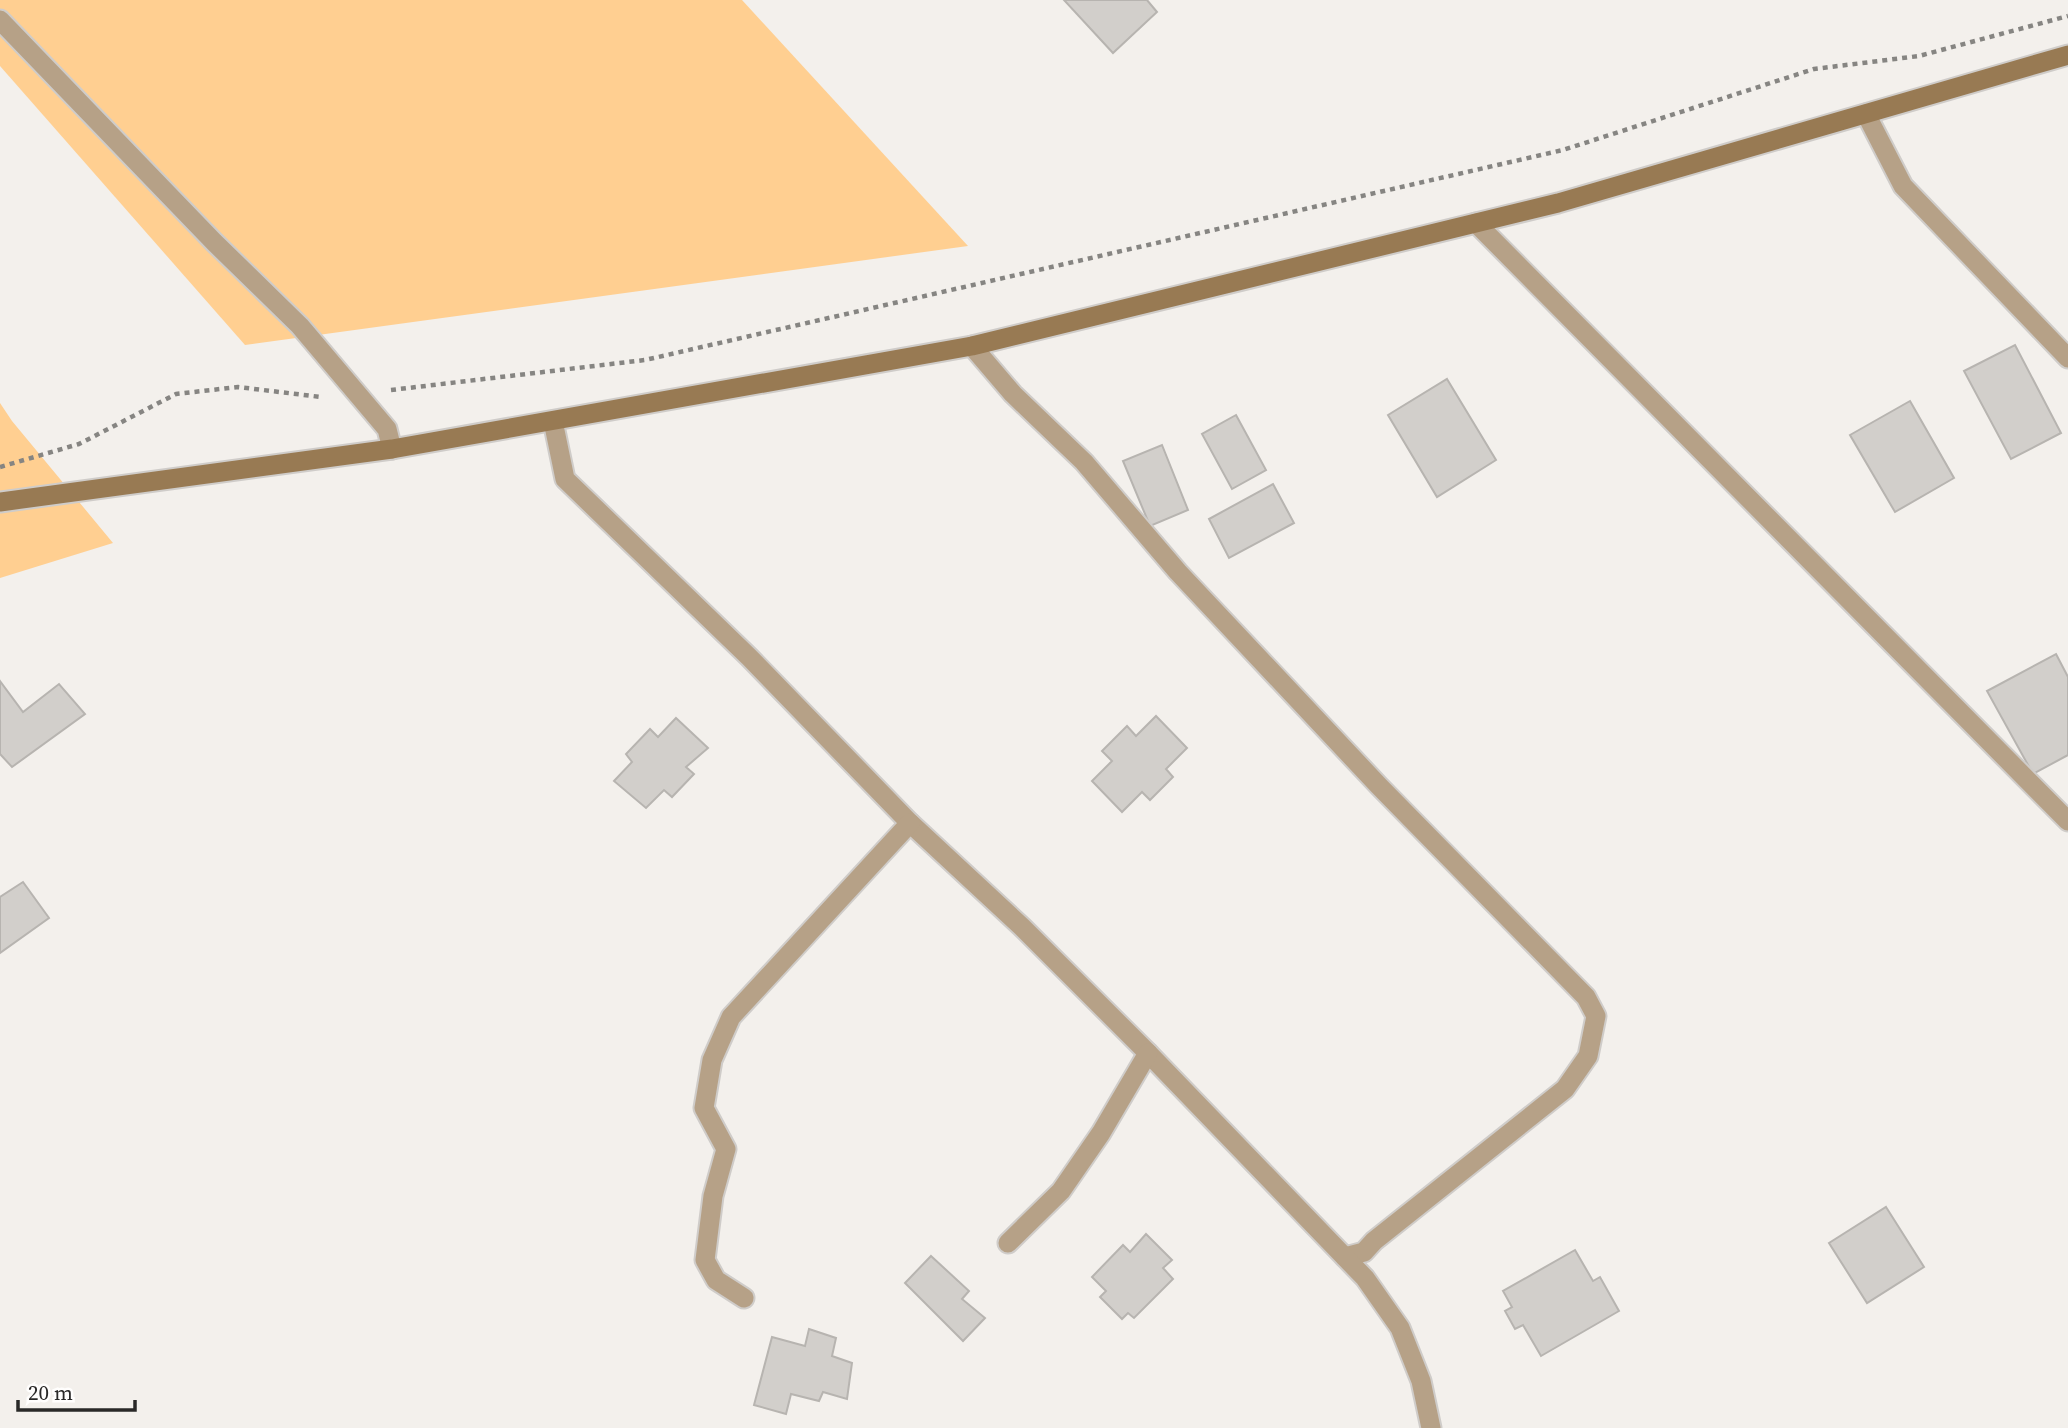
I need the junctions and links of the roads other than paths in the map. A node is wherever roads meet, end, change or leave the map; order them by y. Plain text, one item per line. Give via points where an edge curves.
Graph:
1 (0, 20) edge
2 (2068, 55) edge
3 (1866, 114) junction
4 (1476, 223) junction
5 (972, 346) junction
6 (2068, 358) edge
7 (553, 421) junction
8 (392, 449) junction
9 (0, 502) edge
10 (2068, 821) edge
11 (910, 823) junction
12 (1148, 1053) junction
13 (1008, 1244) dead end
14 (1345, 1257) junction
15 (744, 1298) dead end
16 (1431, 1428) edge

1 - 8 lane via 300,326 387,429
2 - 3 main road
3 - 4 main road
3 - 6 lane via 1903,186
4 - 5 main road
4 - 10 lane
5 - 7 main road
5 - 14 lane via 1370,776 1586,997 1596,1016 1588,1056 1565,1089 1364,1252
7 - 8 main road
7 - 11 lane via 565,480 749,657
8 - 9 main road
11 - 12 lane
11 - 15 lane via 730,1017 712,1060 704,1108 726,1149 713,1196 705,1260 716,1280
12 - 13 lane via 1061,1191
12 - 14 lane
14 - 16 lane via 1400,1328 1422,1381

